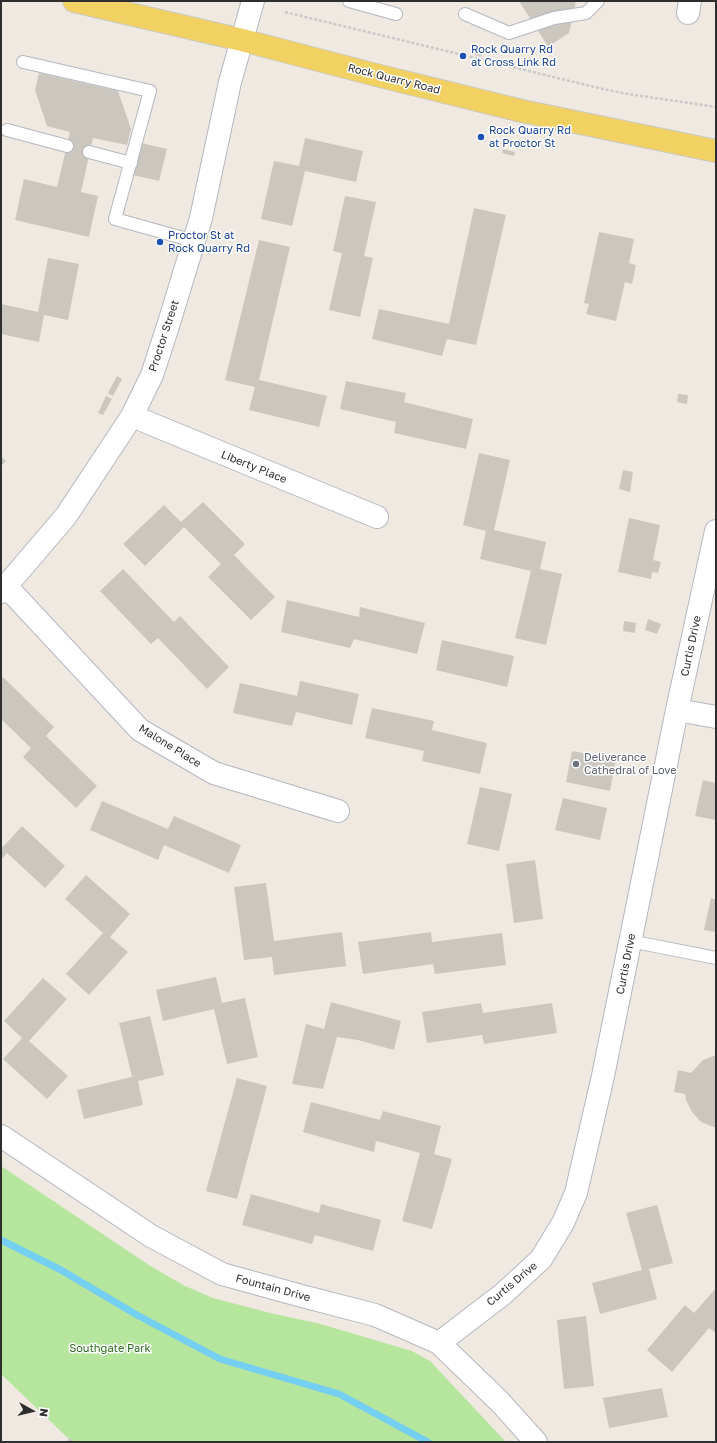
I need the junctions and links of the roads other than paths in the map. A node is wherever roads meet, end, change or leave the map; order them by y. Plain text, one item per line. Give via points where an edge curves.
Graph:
1 (253, 1) edge
2 (350, 1) edge
3 (598, 1) edge
4 (86, 2) edge
5 (396, 14) dead end
6 (465, 14) dead end
7 (242, 40) junction
8 (22, 62) dead end
9 (7, 130) dead end
10 (67, 146) dead end
11 (716, 151) edge
12 (89, 152) dead end
13 (131, 163) junction
14 (194, 241) junction
15 (132, 416) junction
16 (377, 517) dead end
17 (716, 531) edge
18 (4, 589) edge
19 (677, 710) junction
20 (716, 718) edge
21 (338, 811) dead end
22 (630, 941) junction
23 (716, 958) edge
24 (1, 1136) edge
25 (439, 1343) junction
26 (536, 1442) edge

1 - 7 street, Proctor Street
2 - 5 lane
3 - 6 lane via 586,13 554,18 509,33
4 - 7 main road, Rock Quarry Road
7 - 11 main road, Rock Quarry Road via 522,111
7 - 14 street, Proctor Street
8 - 13 lane via 150,91
9 - 10 lane
12 - 13 lane
13 - 14 lane via 115,219
14 - 15 street, Proctor Street via 152,375
15 - 16 street, Liberty Place
15 - 18 street, Proctor Street via 66,516
17 - 19 street, Curtis Drive
18 - 21 street, Malone Place via 140,730 214,773
19 - 20 street
19 - 22 street, Curtis Drive
22 - 23 lane
22 - 25 street, Curtis Drive via 576,1193 563,1223 541,1259 503,1294
24 - 25 street, Fountain Drive via 151,1236 222,1274 375,1315
25 - 26 street, Fountain Drive via 500,1402

